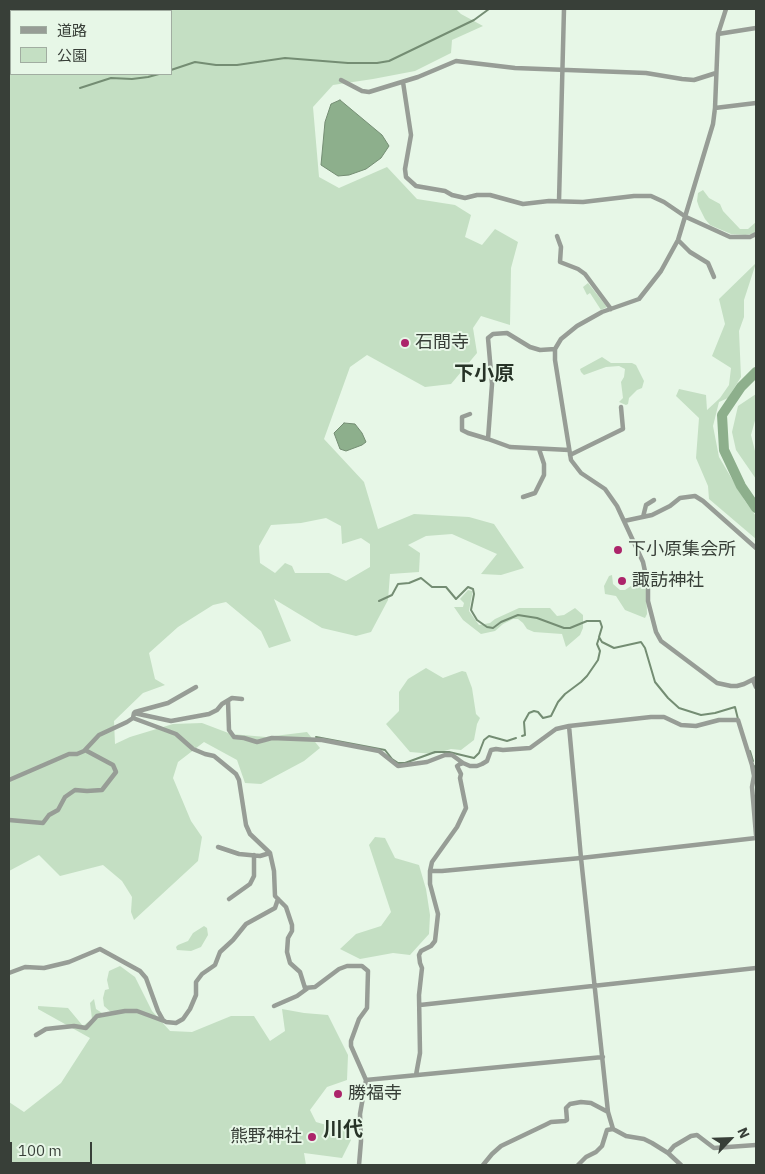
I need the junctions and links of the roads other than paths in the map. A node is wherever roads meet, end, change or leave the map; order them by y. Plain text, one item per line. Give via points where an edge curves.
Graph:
1 (564, 9) edge
2 (726, 9) edge
3 (756, 28) edge
4 (718, 34) junction
5 (562, 69) junction
6 (716, 73) junction
7 (341, 80) dead end
8 (403, 82) junction
9 (756, 103) edge
10 (715, 108) junction
11 (559, 201) junction
12 (686, 217) junction
13 (756, 234) edge
14 (557, 236) dead end
15 (678, 240) junction
16 (714, 277) dead end
17 (610, 309) junction
18 (555, 348) junction
19 (621, 407) dead end
20 (470, 414) dead end
21 (488, 440) junction
22 (539, 449) junction
23 (570, 453) junction
24 (523, 497) dead end
25 (654, 500) dead end
26 (643, 517) junction
27 (624, 521) junction
28 (756, 548) edge
29 (755, 679) edge
30 (196, 687) dead end
31 (756, 687) edge
32 (242, 699) dead end
33 (228, 701) junction
34 (133, 715) junction
35 (569, 726) junction
36 (86, 750) junction
37 (463, 763) junction
38 (9, 780) edge
39 (9, 820) edge
40 (756, 836) edge
41 (218, 846) dead end
42 (270, 853) junction
43 (254, 855) junction
44 (581, 858) junction
45 (430, 871) junction
46 (278, 899) junction
47 (229, 900) dead end
48 (756, 968) edge
49 (9, 974) edge
50 (595, 987) junction
51 (308, 988) junction
52 (420, 1005) junction
53 (274, 1006) dead end
54 (165, 1022) junction
55 (36, 1035) dead end
56 (602, 1057) junction
57 (416, 1075) junction
58 (366, 1080) junction
59 (608, 1112) junction
60 (614, 1129) junction
61 (756, 1145) edge
62 (668, 1153) junction
63 (359, 1165) edge
64 (484, 1165) edge
65 (578, 1165) edge
66 (681, 1165) edge

1 - 5 street
2 - 4 street
3 - 4 street
4 - 6 street
5 - 6 street via 646,73 688,80
5 - 8 street via 515,68 456,61
5 - 11 street
6 - 10 street
7 - 8 street via 369,92
8 - 11 street via 411,135 405,169 410,182 464,198 490,195 523,204
9 - 10 street
10 - 12 street
11 - 12 street via 651,196
12 - 13 street via 730,237
12 - 15 street
14 - 17 street via 561,247 560,262 584,274
15 - 16 street via 708,263
15 - 17 street via 661,271 639,298
17 - 18 street via 577,326
18 - 21 street via 540,350 530,347 507,333 493,334 488,338 492,384
18 - 23 street
19 - 23 street via 623,429
20 - 21 street via 462,417 462,430
21 - 22 street via 510,448
22 - 23 street
22 - 24 street via 544,476 535,493
23 - 27 street via 581,474 605,489
25 - 26 street via 646,505
26 - 27 street
26 - 28 street via 670,506 680,498 695,496
27 - 29 street via 643,562 648,601 660,641 718,683 731,686
29 - 31 street
30 - 34 street via 168,703
32 - 33 street
33 - 34 street via 209,714 171,721
33 - 37 street via 229,730 234,737 257,742 272,738 322,740 379,751 398,766 427,762 445,755
34 - 36 street via 99,735
34 - 42 street via 176,734 193,749 214,756 236,774 240,780 246,825 250,834
35 - 37 street via 556,729 530,748 491,750 487,761 482,764 470,766
35 - 40 street via 657,717 696,726 719,720 738,720 754,776
35 - 44 street
36 - 38 street
36 - 39 street via 113,765 116,772 102,790 75,790 64,797 58,810 43,823
37 - 45 street via 458,766 466,808 457,827 432,862
40 - 44 street
41 - 43 street via 239,854
42 - 43 street
42 - 46 street via 274,891
43 - 47 street via 254,876 250,884
44 - 45 street
44 - 50 street
45 - 52 street via 438,914 435,941 419,955 422,968
46 - 51 street via 289,912 292,925 287,952 290,963 300,972 302,982
46 - 54 street via 275,908 246,924 220,952 215,965 202,974 196,982 196,995 183,1019 176,1023
48 - 50 street
49 - 54 street via 25,967 44,968 69,962 100,949 140,971
50 - 52 street
50 - 56 street
51 - 53 street
51 - 58 street via 348,966 362,966 368,971 367,1008 351,1040
52 - 57 street via 420,1052
54 - 55 street via 147,1014 125,1012 97,1016 86,1028 55,1028
56 - 57 street
56 - 59 street
57 - 58 street
58 - 63 street via 360,1114
59 - 60 street
59 - 64 street via 591,1103 570,1104 566,1108 567,1120 545,1124 501,1146
60 - 62 street via 626,1136 644,1139
60 - 65 street via 607,1130 602,1146
61 - 62 street via 714,1148 697,1135 674,1146
62 - 66 street

